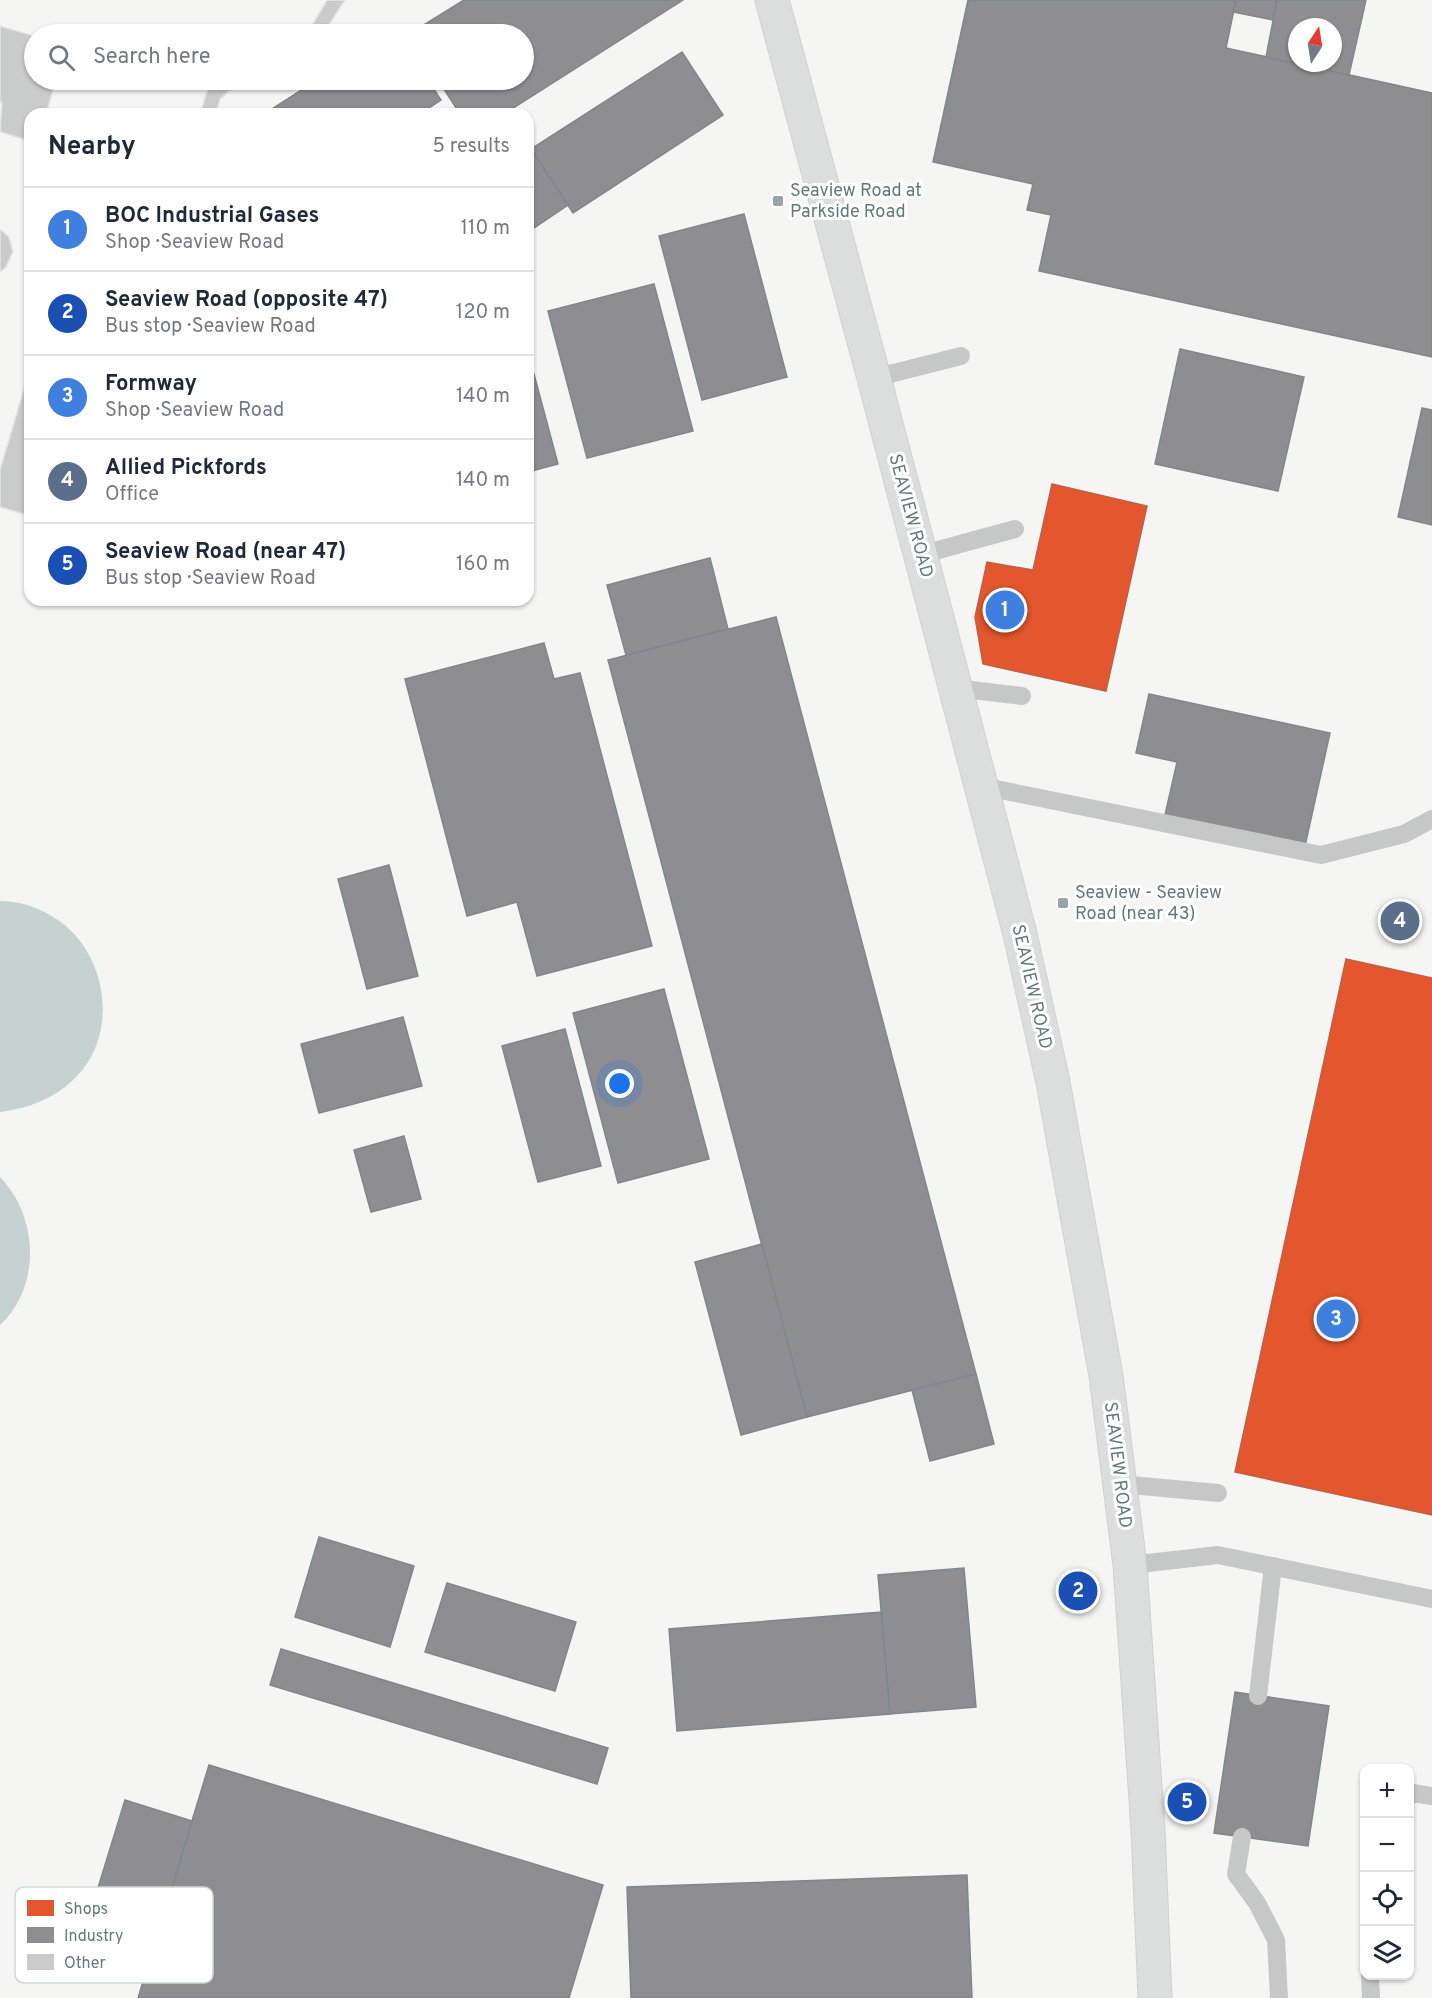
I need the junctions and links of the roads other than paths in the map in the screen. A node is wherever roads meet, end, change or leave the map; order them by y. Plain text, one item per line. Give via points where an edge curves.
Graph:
1 (772, 0) edge
2 (961, 356) dead end
3 (874, 378) junction
4 (1015, 529) dead end
5 (920, 555) junction
6 (955, 687) junction
7 (1022, 696) dead end
8 (981, 786) junction
9 (1432, 819) edge
10 (1120, 1484) junction
11 (1218, 1493) dead end
12 (1130, 1565) junction
13 (1273, 1566) junction
14 (1432, 1599) edge
15 (1258, 1696) dead end
16 (1414, 1793) edge
17 (1432, 1796) edge
18 (1242, 1837) dead end
19 (1370, 1980) edge
20 (1155, 1998) edge
21 (1279, 1998) edge
22 (1371, 1998) edge

1 - 3 main road, SEAVIEW ROAD
2 - 3 lane
3 - 5 main road, SEAVIEW ROAD
4 - 5 lane
5 - 6 main road, SEAVIEW ROAD
6 - 7 lane
6 - 8 main road, SEAVIEW ROAD
8 - 9 lane via 1321,855 1404,834
8 - 10 main road, SEAVIEW ROAD via 1053,1082 1106,1376
10 - 11 lane
10 - 12 main road, SEAVIEW ROAD
12 - 13 lane via 1218,1555
12 - 20 main road, SEAVIEW ROAD
13 - 14 lane
13 - 15 lane
16 - 17 lane
18 - 21 lane via 1236,1874 1276,1940
19 - 22 lane

